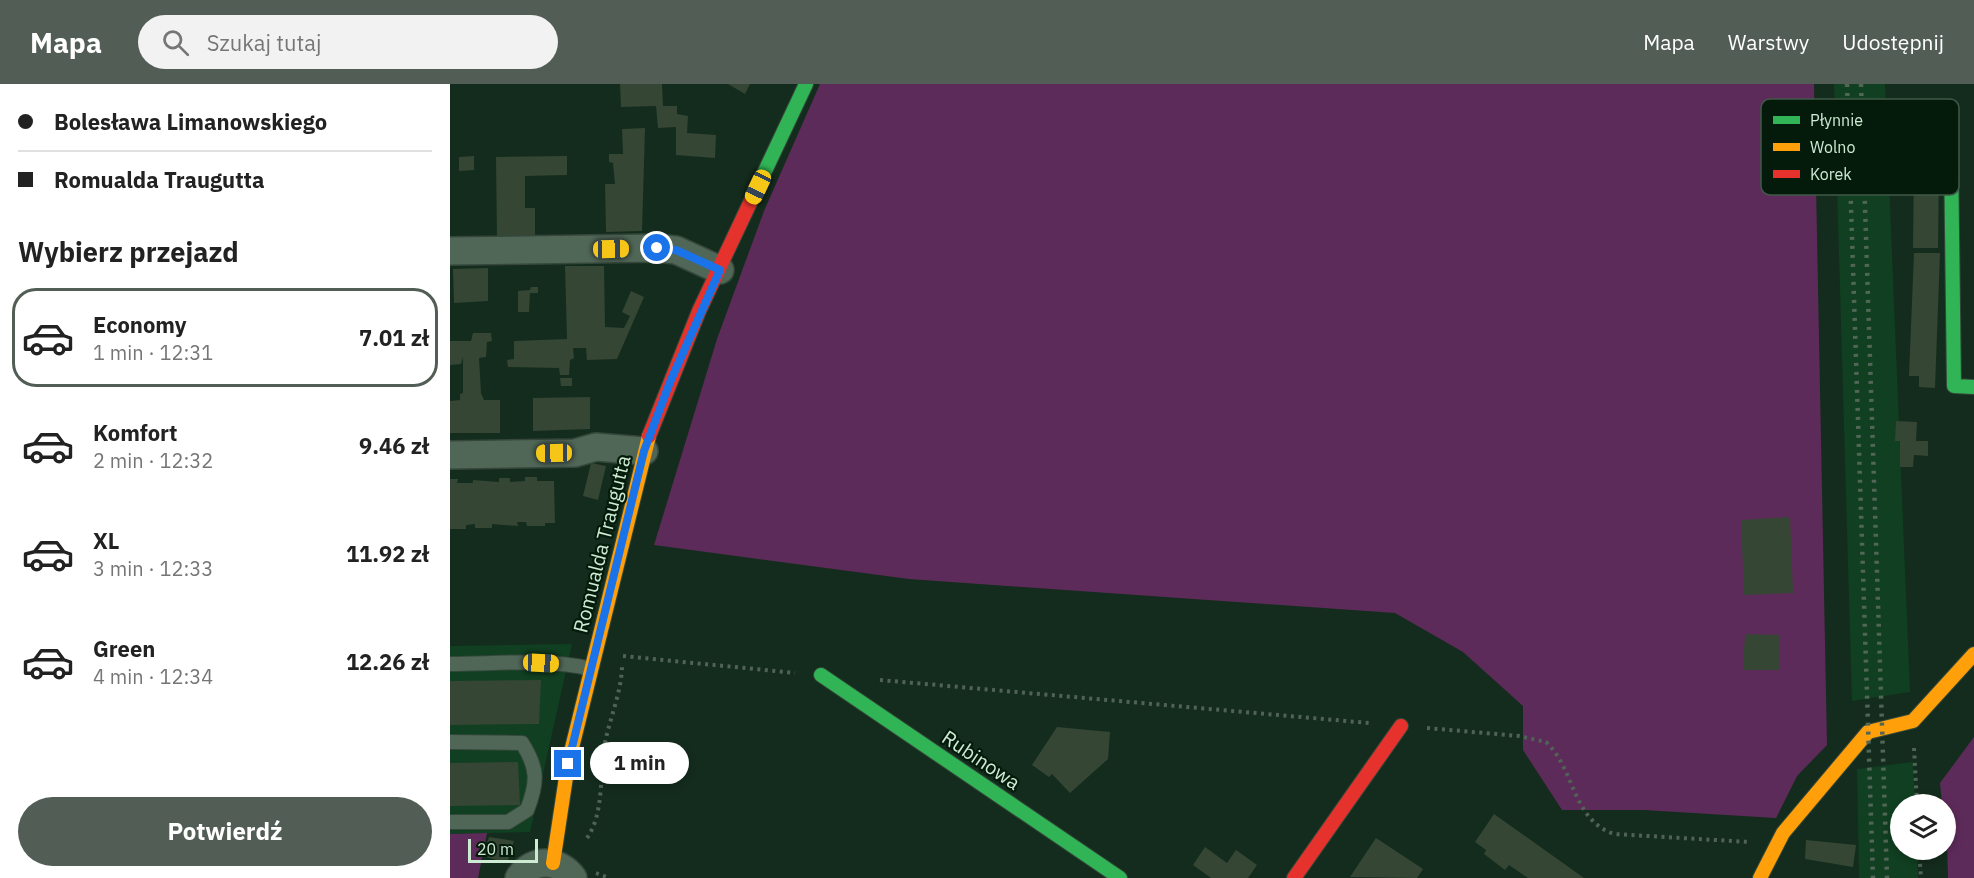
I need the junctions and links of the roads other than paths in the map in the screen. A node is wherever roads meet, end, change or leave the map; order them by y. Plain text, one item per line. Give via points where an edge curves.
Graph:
1 (806, 84) edge
2 (1952, 195) edge
3 (450, 251) edge
4 (720, 270) junction
5 (1974, 387) edge
6 (644, 451) junction
7 (450, 455) edge
8 (1974, 654) edge
9 (450, 664) edge
10 (591, 669) junction
11 (821, 675) road end
12 (1401, 726) road end
13 (450, 742) edge
14 (450, 822) edge
15 (571, 870) edge
16 (519, 878) edge
17 (1120, 878) edge
18 (1294, 878) edge
19 (1760, 878) edge

1 - 4 street, Romualda Traugutta
2 - 5 street via 1954,386
3 - 4 street via 657,248 676,250
4 - 6 street, Romualda Traugutta
6 - 7 street via 596,447 575,453
6 - 10 street, Romualda Traugutta
8 - 19 street via 1912,721 1868,732 1783,833
9 - 10 lane via 541,663
10 - 15 street, Romualda Traugutta via 568,764
11 - 17 street, Rubinowa
12 - 18 street
13 - 14 lane via 522,742 533,760 535,778 527,810 508,822
15 - 16 street via 541,862 529,867

